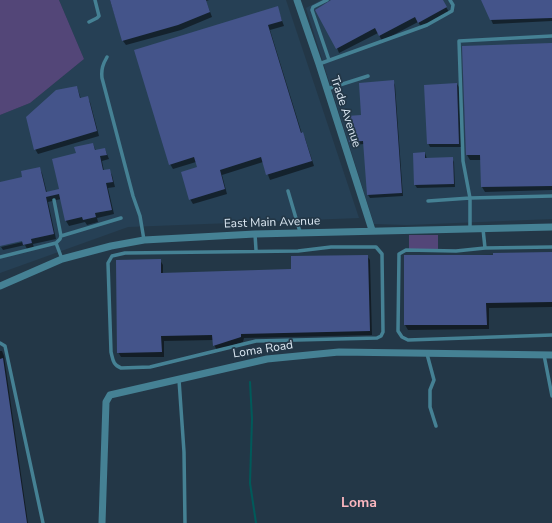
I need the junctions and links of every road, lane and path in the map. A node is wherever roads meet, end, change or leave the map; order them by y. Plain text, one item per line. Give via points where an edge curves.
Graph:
1 (95, 0) edge
2 (327, 0) edge
3 (450, 0) edge
4 (298, 1) edge
5 (89, 22) dead end
6 (552, 36) edge
7 (107, 57) dead end
8 (330, 60) junction
9 (319, 64) junction
10 (368, 76) dead end
11 (326, 89) junction
12 (288, 191) dead end
13 (552, 196) edge
14 (470, 198) junction
15 (54, 200) dead end
16 (428, 201) dead end
17 (122, 218) dead end
18 (552, 227) edge
19 (470, 229) junction
20 (483, 229) junction
21 (372, 230) junction
22 (300, 232) junction
23 (255, 234) junction
24 (61, 236) junction
25 (144, 240) junction
26 (56, 243) junction
27 (552, 247) edge
28 (485, 248) junction
29 (256, 250) junction
30 (0, 257) edge
31 (62, 259) junction
32 (0, 286) edge
33 (552, 335) edge
34 (0, 343) edge
35 (427, 354) junction
36 (544, 355) junction
37 (552, 355) edge
38 (179, 379) junction
39 (552, 396) edge
40 (436, 426) dead end
41 (43, 523) edge
42 (102, 523) edge
43 (185, 523) edge

1 - 5 lane via 99,16
2 - 8 lane via 312,10
3 - 8 lane via 453,5 452,11 426,25
4 - 9 street, Trade Avenue
6 - 14 lane via 459,41 463,161
7 - 25 lane via 101,71 102,78 140,216
8 - 9 lane
9 - 11 street, Trade Avenue
10 - 11 lane
11 - 21 street, Trade Avenue
12 - 22 lane
13 - 14 lane
14 - 16 lane
14 - 19 lane
15 - 24 lane
17 - 24 lane
18 - 20 street, East Main Avenue
19 - 20 street, East Main Avenue
19 - 21 street, East Main Avenue
20 - 28 lane
21 - 22 street, East Main Avenue
22 - 23 street, East Main Avenue
23 - 25 street, East Main Avenue
23 - 29 lane
24 - 26 lane
25 - 31 street, East Main Avenue
26 - 30 lane
26 - 31 lane
27 - 28 lane
28 - 33 lane via 456,251 406,250 399,254 398,331 408,340
29 - 29 lane via 298,251 376,247 382,254 383,332 377,338 256,341 150,367 117,366 111,352 108,263 112,256 125,253
31 - 32 street, East Main Avenue
34 - 41 lane via 5,346
35 - 36 street, Loma Road
35 - 38 street, Loma Road via 339,352 267,358
35 - 40 lane via 434,380 430,390 430,407
36 - 37 street, Loma Road
36 - 39 lane
38 - 42 street, Loma Road via 110,395 106,402
38 - 43 lane

